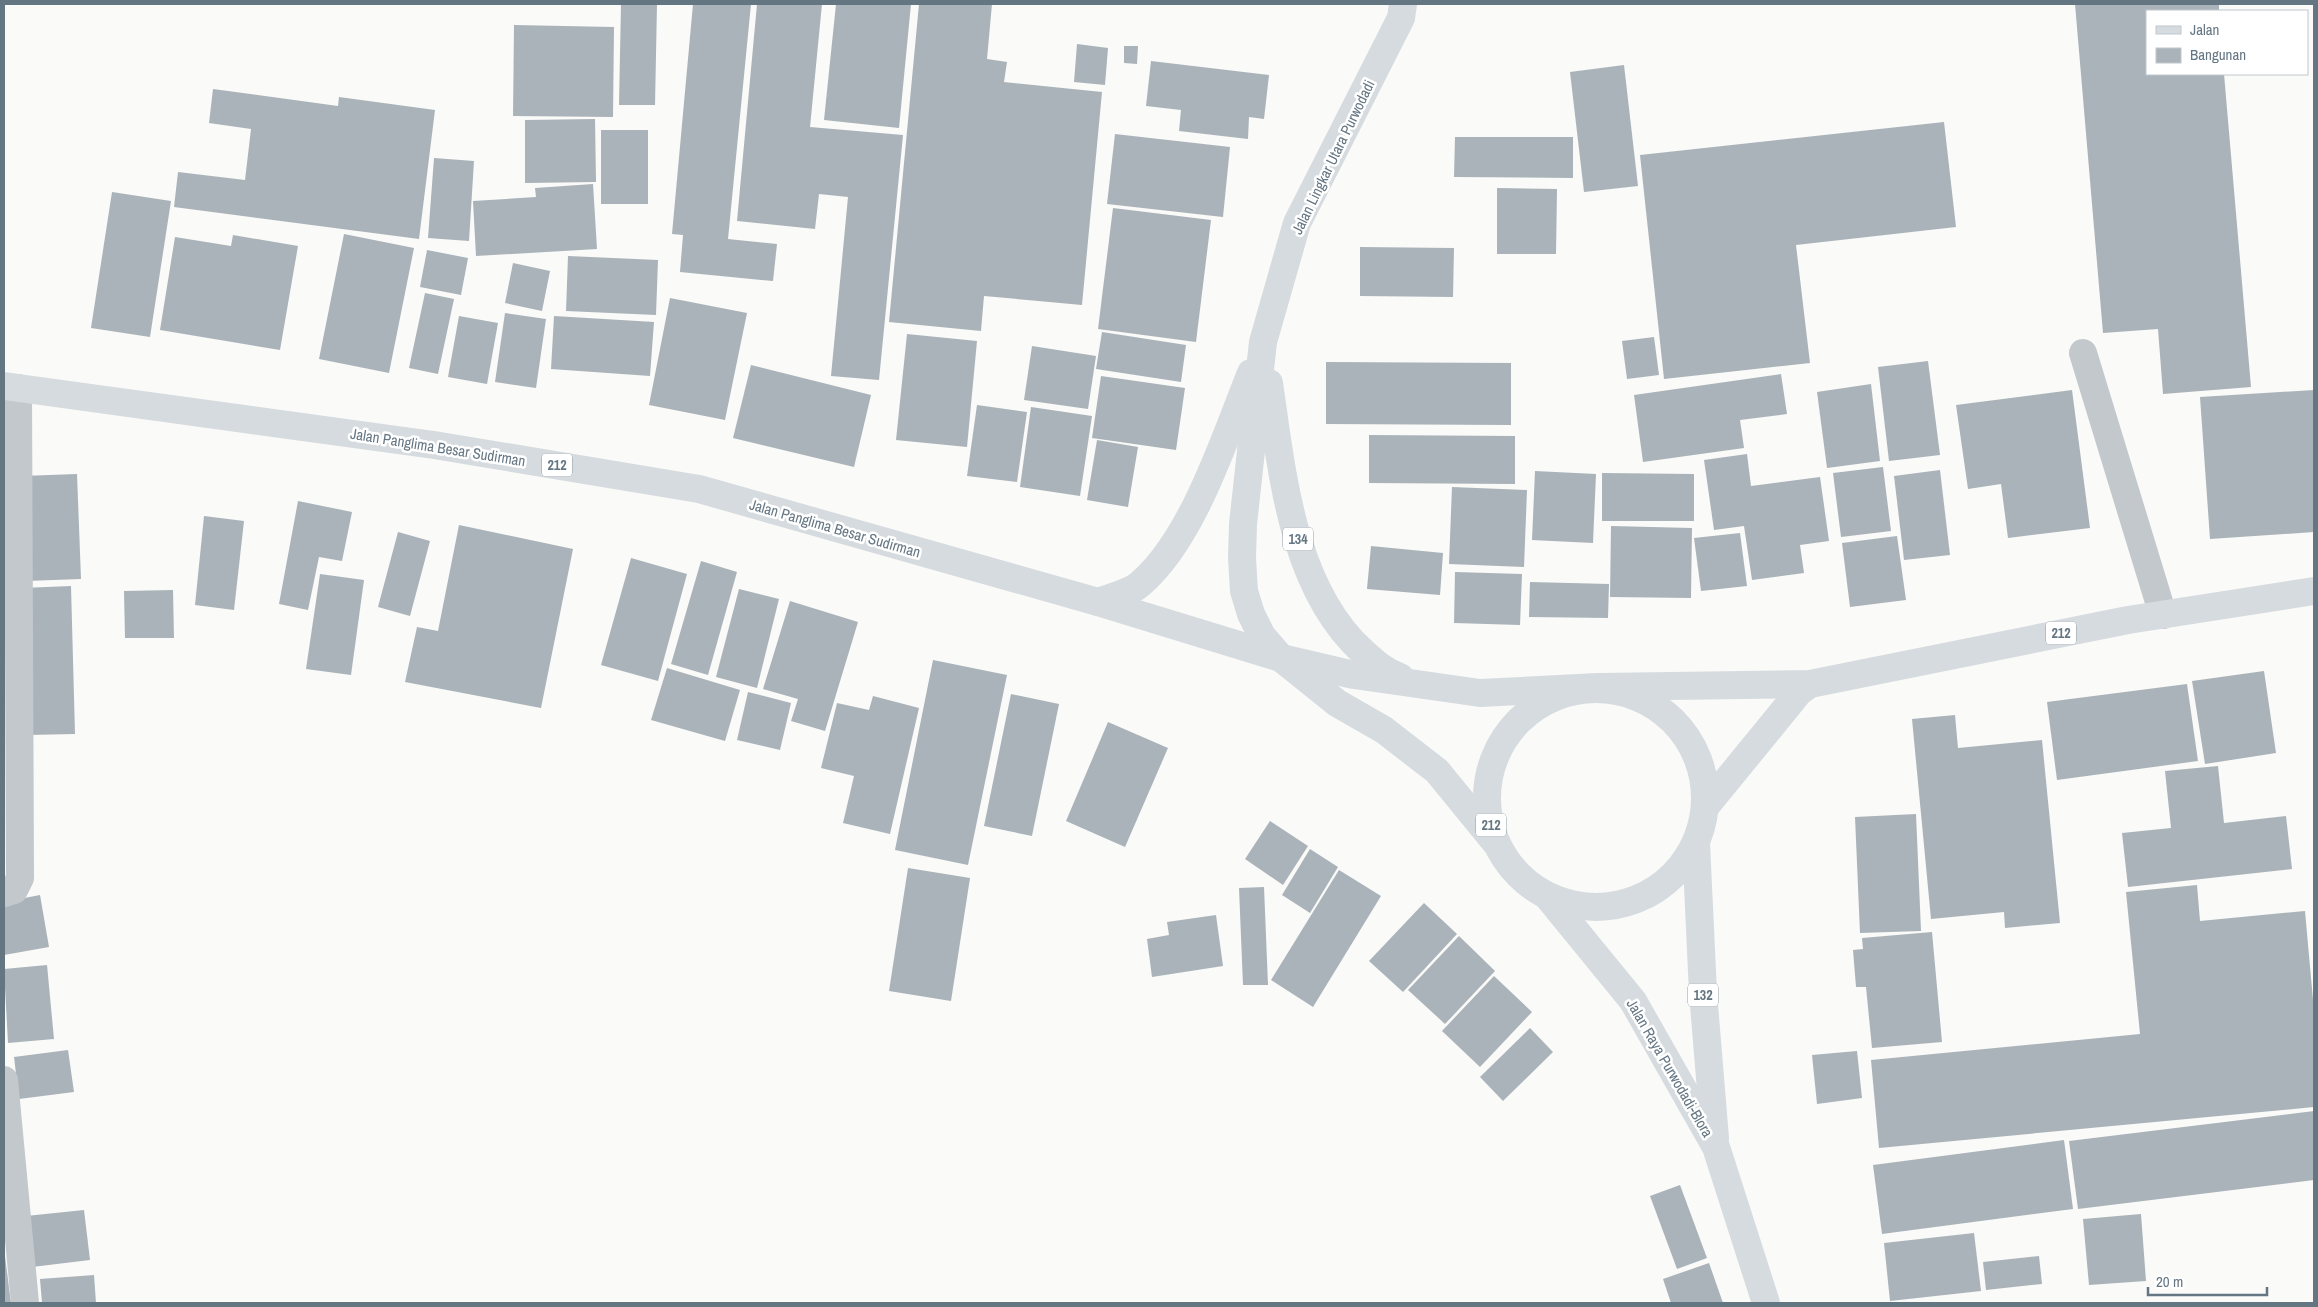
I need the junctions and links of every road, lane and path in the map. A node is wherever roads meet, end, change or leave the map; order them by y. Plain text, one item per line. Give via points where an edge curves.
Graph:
1 (1403, 4) edge
2 (1263, 342) junction
3 (2083, 354) dead end
4 (11, 387) edge
5 (2314, 591) edge
6 (1098, 602) junction
7 (2163, 615) junction
8 (1281, 658) junction
9 (1420, 684) junction
10 (1810, 684) junction
11 (1598, 687) junction
12 (11, 709) edge
13 (1706, 806) junction
14 (1495, 842) junction
15 (1696, 843) junction
16 (4, 892) edge
17 (1548, 897) junction
18 (4, 1080) edge
19 (1716, 1147) junction
20 (25, 1303) edge
21 (1766, 1303) edge

1 - 2 main road, Jalan Lingkar Utara Purwodadi / 134 via 1401,18 1297,223
2 - 6 main road, 134 via 1203,490 1168,555 1139,585
2 - 8 main road, Jalan Lingkar Utara Purwodadi / 134 via 1242,558 1244,591 1251,614 1262,636
2 - 9 main road, Jalan Lingkar Utara Purwodadi / 134 via 1283,475 1298,538 1320,599 1344,635 1384,671
3 - 7 street
4 - 6 main road, Jalan Panglima Besar Sudirman / 212 via 434,445 699,489
4 - 12 street
5 - 7 main road, 212
6 - 8 main road, 212
7 - 10 main road, 212
8 - 9 main road, 212 via 1354,676
8 - 14 main road, 212 via 1337,703 1384,730 1437,771
9 - 11 main road, 212 via 1480,693
10 - 11 main road, 212
10 - 13 main road, 212 via 1798,692
11 - 13 main road, 212 via 1633,694 1664,711 1688,737 1702,770
11 - 14 main road, 212 via 1561,692 1529,709 1504,737 1490,770 1486,806
12 - 16 street via 20,878 14,890
13 - 15 main road, 212
14 - 17 main road, 212 via 1526,883
15 - 17 main road, 212 via 1677,873 1649,894 1616,906 1590,907
15 - 19 main road, Jalan Raya Purwodadi-Blora / 132 via 1703,993
17 - 19 main road, Jalan Raya Purwodadi-Blora via 1633,1001
18 - 20 street
19 - 21 main road, Jalan Raya Purwodadi-Blora

